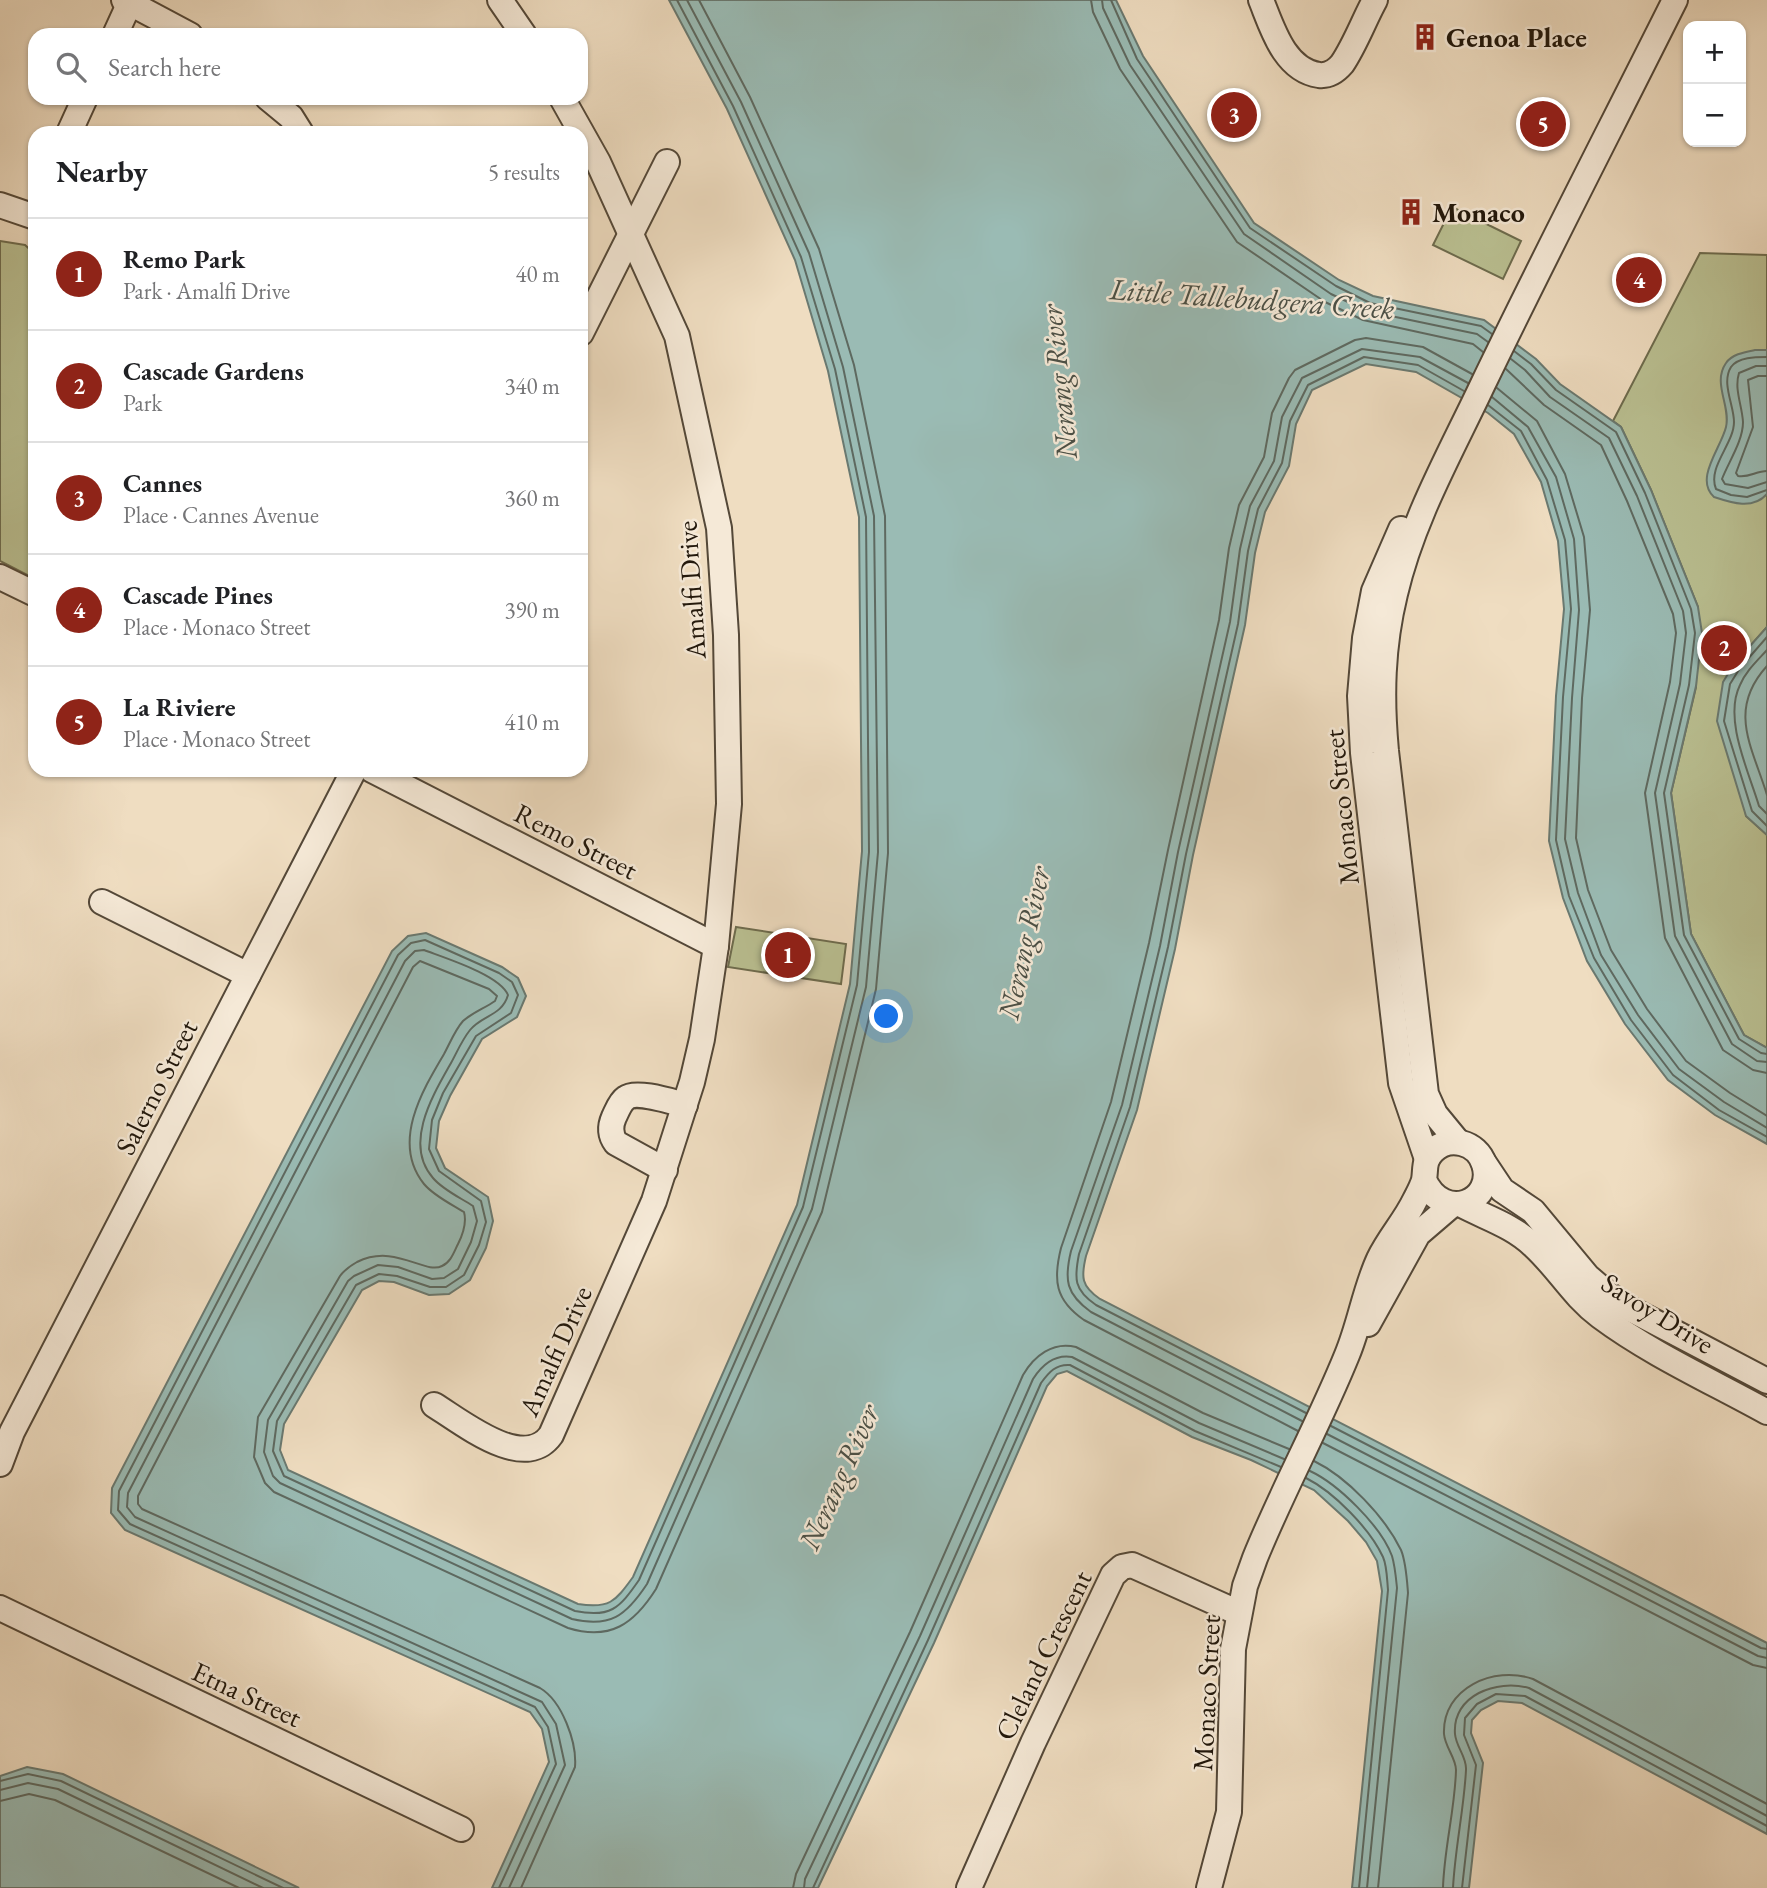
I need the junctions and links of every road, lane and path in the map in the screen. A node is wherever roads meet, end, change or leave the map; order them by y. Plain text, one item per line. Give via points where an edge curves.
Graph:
1 (500, 0) edge
2 (1261, 0) edge
3 (1375, 0) edge
4 (1675, 0) edge
5 (128, 1) edge
6 (118, 28) edge
7 (177, 28) edge
8 (519, 28) edge
9 (82, 105) edge
10 (276, 105) edge
11 (566, 105) edge
12 (72, 126) edge
13 (296, 126) edge
14 (578, 126) edge
15 (588, 144) edge
16 (667, 162) dead end
17 (0, 205) edge
18 (28, 211) edge
19 (632, 233) junction
20 (588, 318) edge
21 (0, 577) edge
22 (28, 591) edge
23 (350, 777) edge
24 (386, 777) edge
25 (102, 902) dead end
26 (716, 946) junction
27 (248, 975) junction
28 (1409, 1047) junction
29 (685, 1105) junction
30 (1458, 1142) junction
31 (1484, 1163) junction
32 (1425, 1169) junction
33 (665, 1170) junction
34 (1456, 1204) junction
35 (1348, 1353) junction
36 (1767, 1381) edge
37 (434, 1405) dead end
38 (1767, 1412) edge
39 (6, 1439) edge
40 (0, 1464) edge
41 (1255, 1558) junction
42 (1206, 1596) junction
43 (2, 1611) edge
44 (1239, 1613) junction
45 (461, 1829) dead end
46 (969, 1888) edge
47 (1209, 1888) edge

1 - 8 street
2 - 3 street via 1290,58 1322,76 1342,64
4 - 28 street, Monaco Street via 1465,423 1396,538 1374,591 1360,696 1363,753
5 - 6 street
5 - 7 street
9 - 12 street
10 - 13 street
11 - 14 street, Amalfi Drive
15 - 19 street, Amalfi Drive
16 - 19 street
17 - 18 street
19 - 20 street
19 - 26 street, Amalfi Drive via 677,336 719,528 729,804
21 - 22 street
23 - 27 street, Salerno Street
24 - 26 street, Remo Street
25 - 27 street
26 - 29 street, Amalfi Drive via 702,1039
27 - 39 street, Salerno Street
28 - 30 street, Monaco Street via 1435,1114
28 - 32 street, Monaco Street via 1401,1083
29 - 33 street, Amalfi Drive
29 - 33 street via 630,1096 613,1119 615,1143
30 - 31 street via 1469,1145
30 - 32 street via 1434,1149
31 - 34 street via 1486,1173 1479,1194
31 - 36 street, Savoy Drive via 1502,1190 1533,1211 1587,1276 1609,1295
32 - 34 street via 1429,1192 1440,1201
32 - 35 street, Monaco Street via 1416,1199 1377,1262
33 - 37 street, Amalfi Drive via 548,1439 526,1449 507,1446
34 - 35 street, Monaco Street via 1418,1234 1361,1338
34 - 38 street, Savoy Drive via 1522,1236 1577,1297 1629,1336
35 - 41 street, Monaco Street
39 - 40 street, Salerno Street
41 - 42 street via 1231,1587
41 - 44 street, Monaco Street
42 - 44 street, Cleland Crescent
42 - 46 street, Cleland Crescent via 1132,1566 1113,1575
43 - 45 street, Etna Street
44 - 47 street, Monaco Street via 1232,1674 1229,1812

